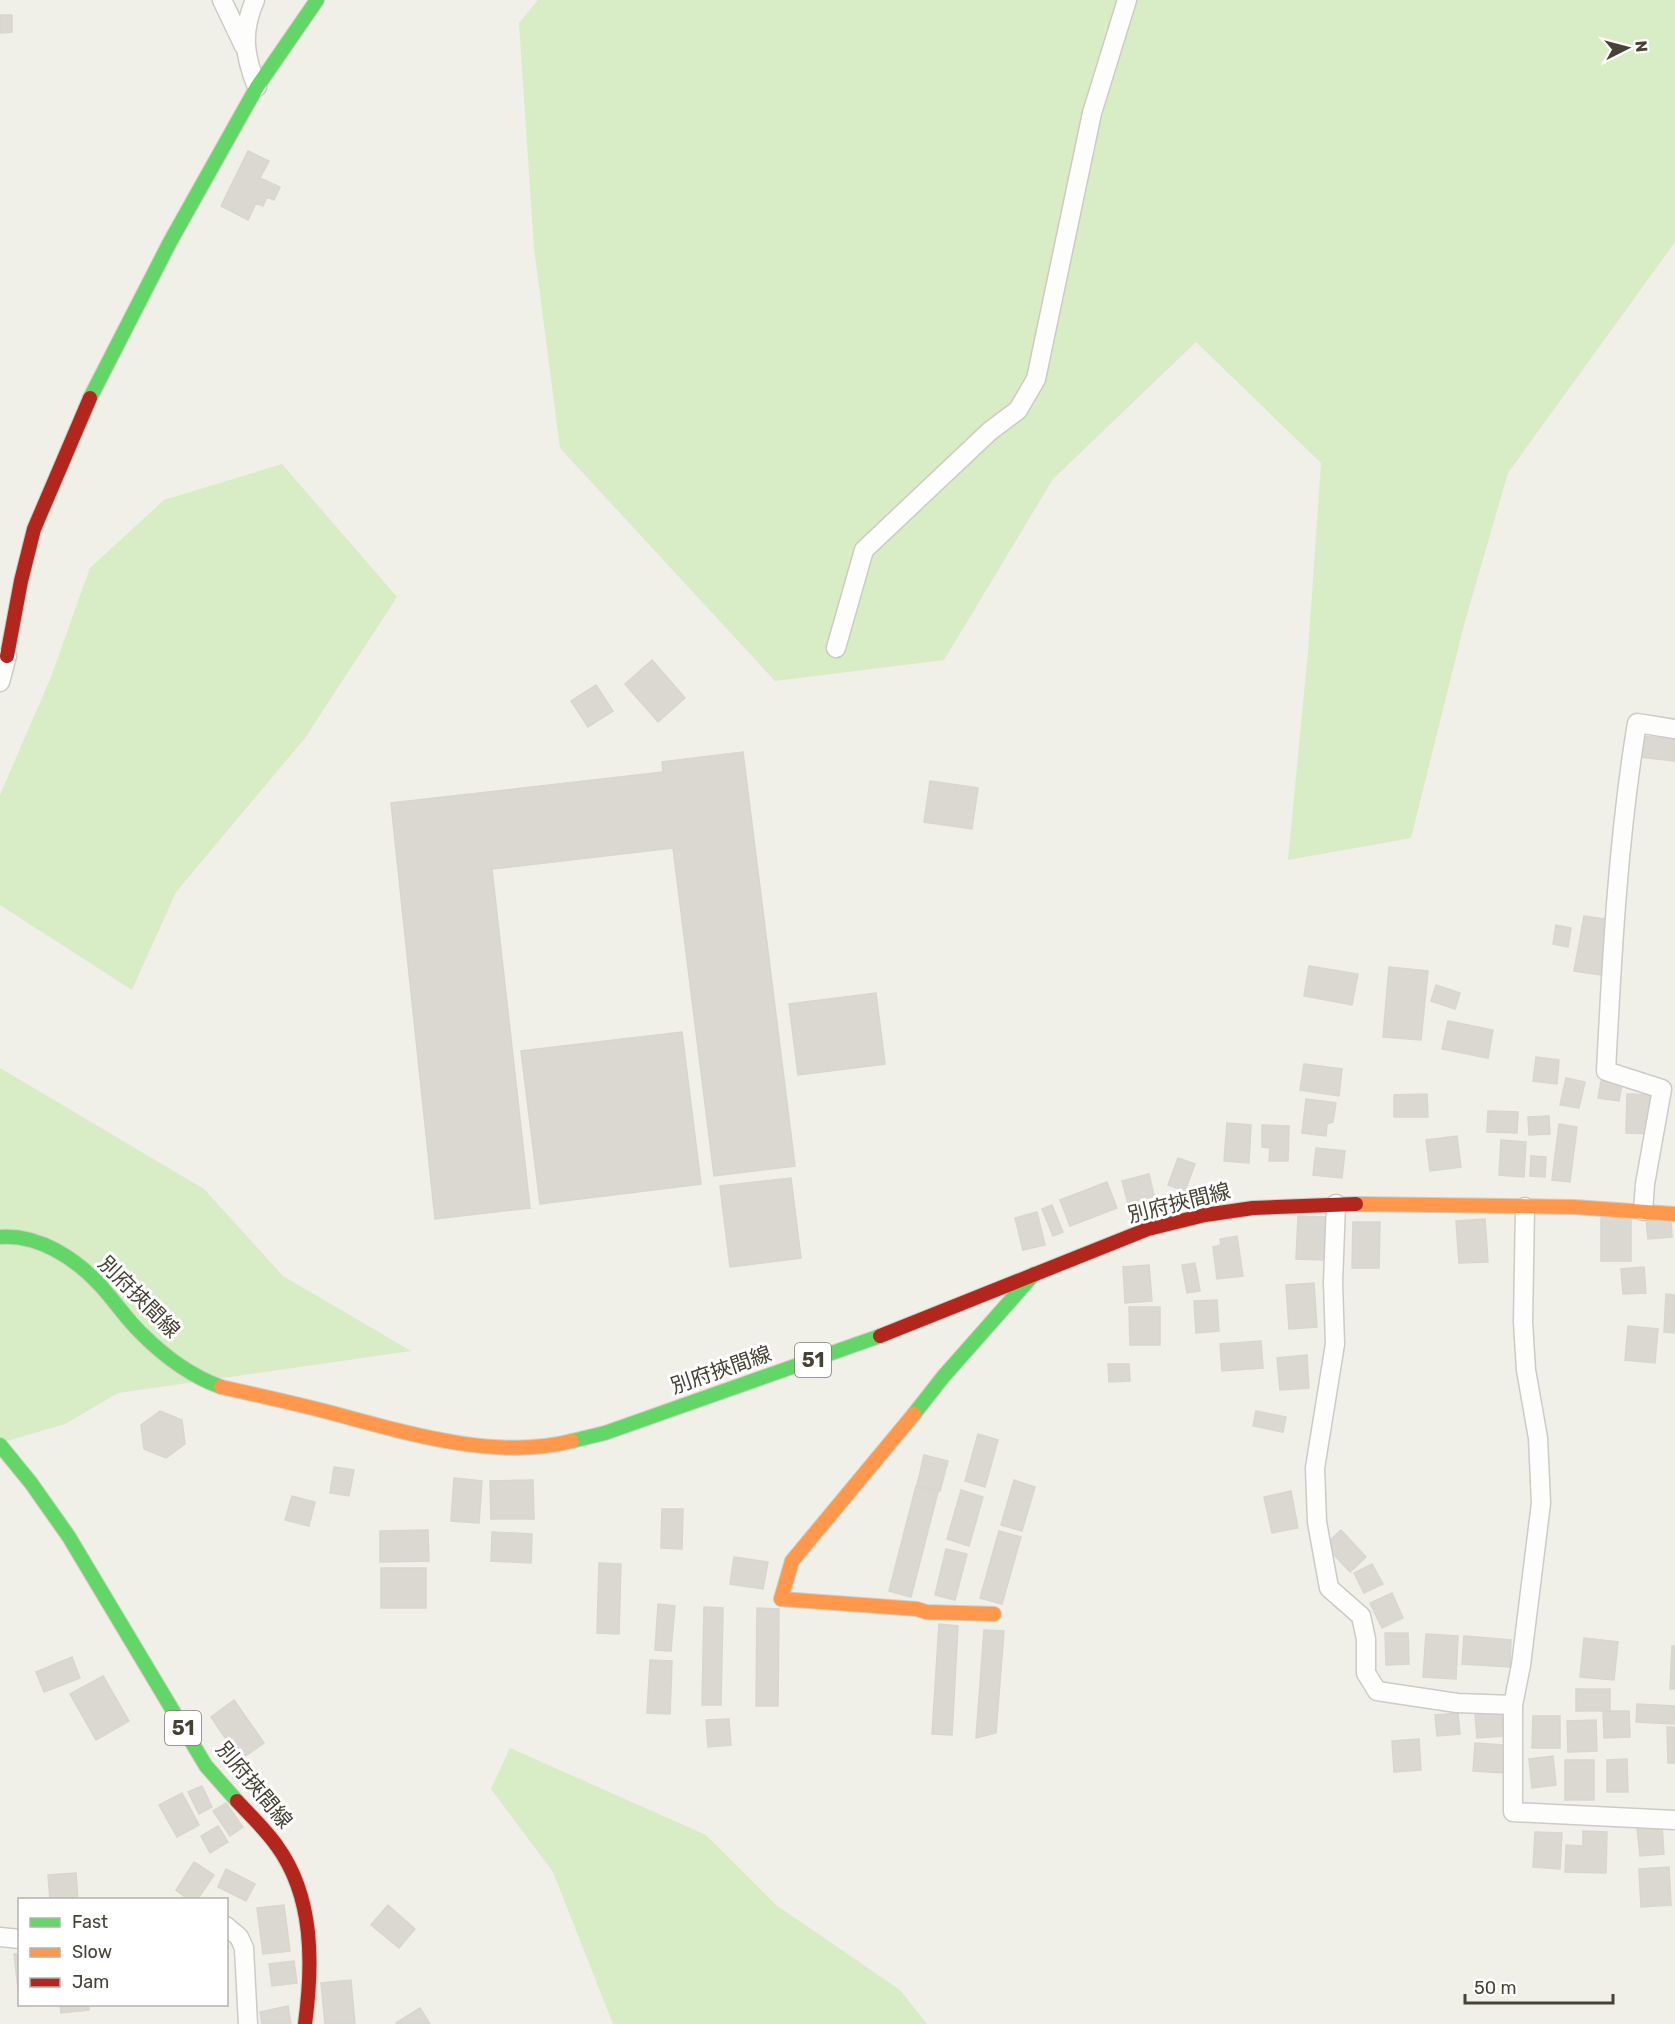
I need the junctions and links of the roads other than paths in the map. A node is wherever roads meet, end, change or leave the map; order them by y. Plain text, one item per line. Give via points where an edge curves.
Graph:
1 (222, 0) edge
2 (255, 0) edge
3 (317, 0) edge
4 (1127, 0) edge
5 (246, 50) junction
6 (257, 87) junction
7 (836, 648) dead end
8 (7, 657) joint
9 (0, 682) edge
10 (1675, 729) edge
11 (1336, 1204) junction
12 (1525, 1207) junction
13 (1643, 1211) junction
14 (1675, 1214) edge
15 (0, 1237) edge
16 (1034, 1274) junction
17 (0, 1445) edge
18 (994, 1614) dead end
19 (1513, 1705) junction
20 (1675, 1820) edge
21 (228, 1928) edge
22 (0, 1937) edge
23 (18, 1939) edge
24 (248, 2024) edge
25 (305, 2024) edge

1 - 5 street
2 - 5 street via 245,38
3 - 6 main road
4 - 7 street via 1092,113 1036,379 1018,410 990,431 864,550
5 - 6 street
6 - 8 main road via 170,242 84,410 34,529
8 - 9 street
10 - 13 street via 1637,723 1626,787 1610,982 1606,1071 1662,1089
11 - 12 main road, 別府挾間線 / 51
11 - 16 main road, 別府挾間線 / 51 via 1253,1208 1185,1219 1148,1229
11 - 19 street via 1335,1344 1315,1468 1317,1522 1329,1588 1361,1616 1366,1673 1377,1691 1457,1703
12 - 13 main road, 別府挾間線 / 51
12 - 19 street via 1523,1322 1526,1370 1538,1438 1541,1503
13 - 14 main road, 別府挾間線 / 51
15 - 16 main road, 別府挾間線 / 51 via 34,1239 80,1267 147,1339 210,1383 416,1435 514,1448 554,1446 605,1433 872,1339
16 - 18 main road via 943,1377 792,1561 781,1599
17 - 25 main road, 別府挾間線 / 51 via 69,1537 206,1766 287,1859 303,1902 310,1939 311,1977
19 - 20 street via 1513,1812
21 - 24 street via 244,1948
22 - 23 street

